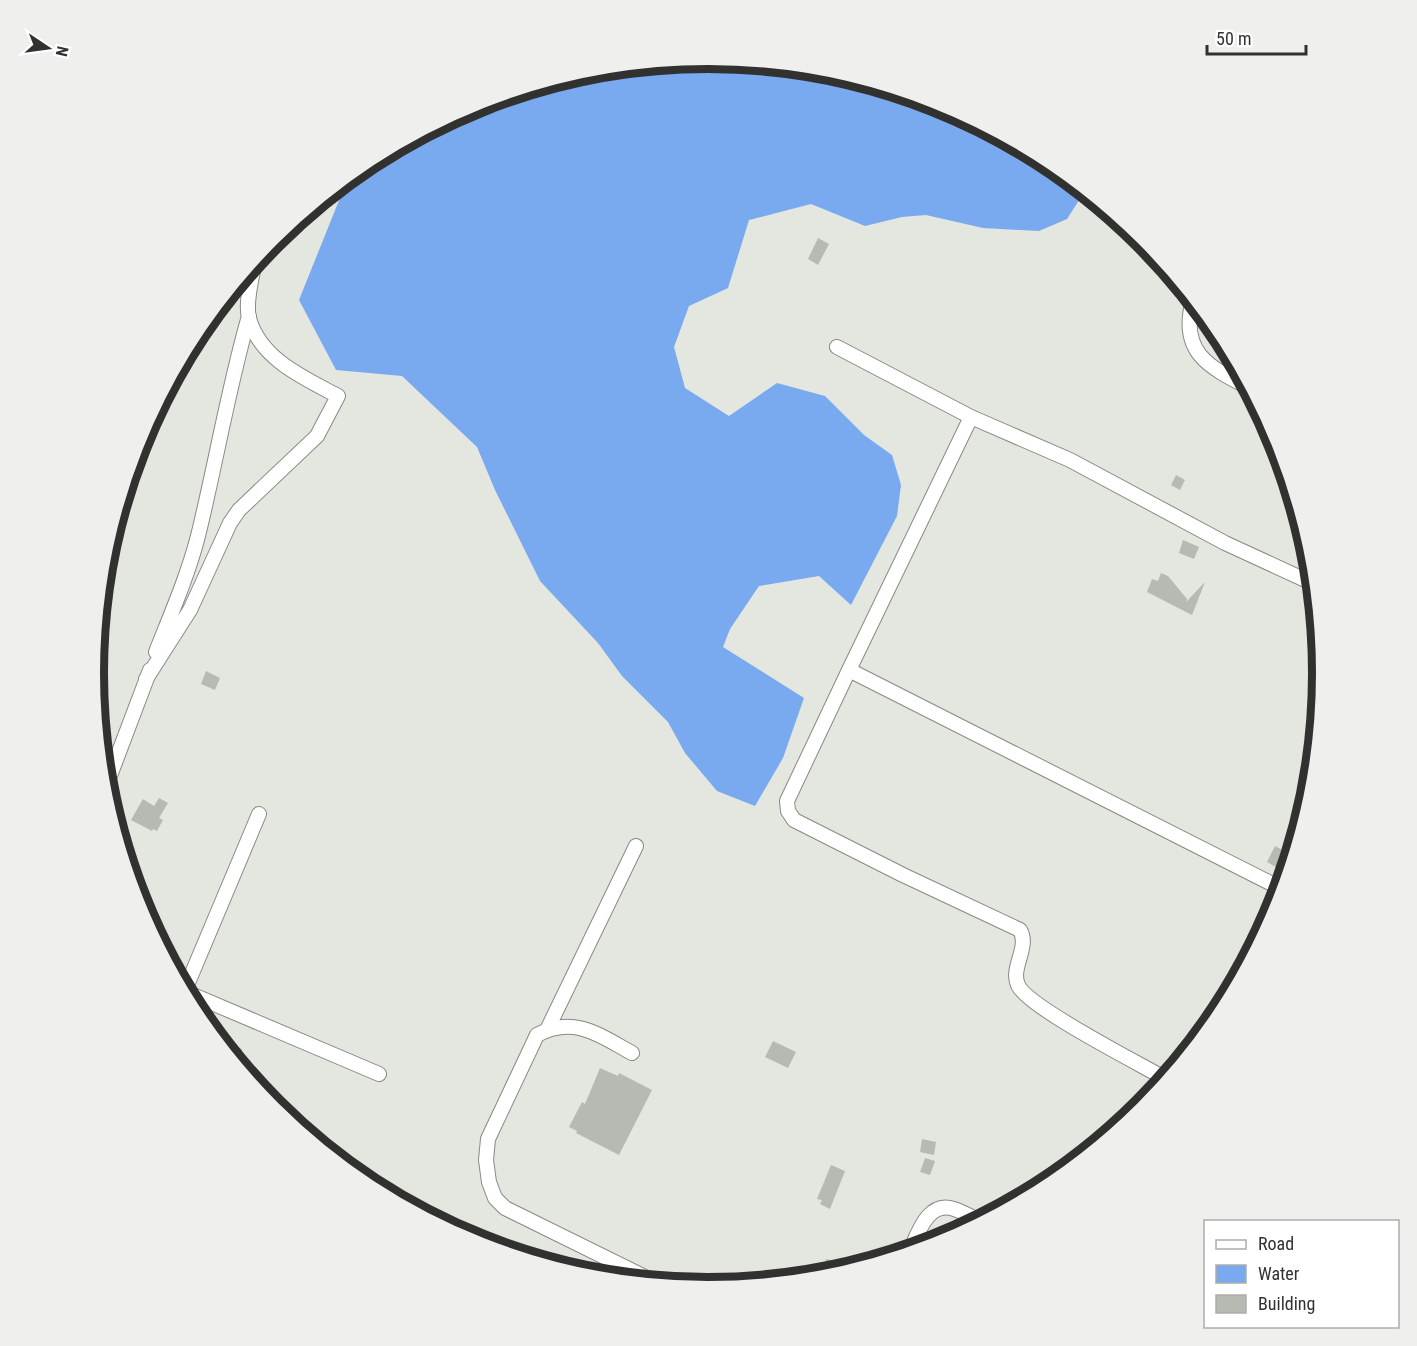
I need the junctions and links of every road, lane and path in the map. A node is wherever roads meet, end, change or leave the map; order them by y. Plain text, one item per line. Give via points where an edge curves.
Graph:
1 (251, 278) edge
2 (1191, 309) edge
3 (249, 316) junction
4 (837, 347) dead end
5 (1238, 382) edge
6 (971, 417) junction
7 (1305, 580) edge
8 (849, 669) junction
9 (146, 679) junction
10 (113, 769) edge
11 (259, 814) dead end
12 (636, 846) dead end
13 (1274, 885) edge
14 (189, 981) edge
15 (198, 997) edge
16 (547, 1030) junction
17 (632, 1053) dead end
18 (379, 1074) dead end
19 (1159, 1075) edge
20 (971, 1217) edge
21 (915, 1241) edge
22 (636, 1273) edge

1 - 3 street
2 - 5 street via 1189,333 1194,347 1220,373
3 - 9 street via 197,536
3 - 9 street via 261,343 274,356 297,375 338,396 317,436 230,523 190,610
4 - 6 street
6 - 7 street via 1070,460 1225,543
6 - 8 street
8 - 13 street
8 - 19 street via 787,801 794,820 1020,930 1023,937 1016,980 1021,990 1048,1012
9 - 10 street
11 - 14 street
12 - 16 street
15 - 18 street
16 - 17 street via 571,1026 590,1030
16 - 22 street via 537,1035 488,1139 489,1182 495,1198 505,1208
20 - 21 street via 942,1207 924,1220

